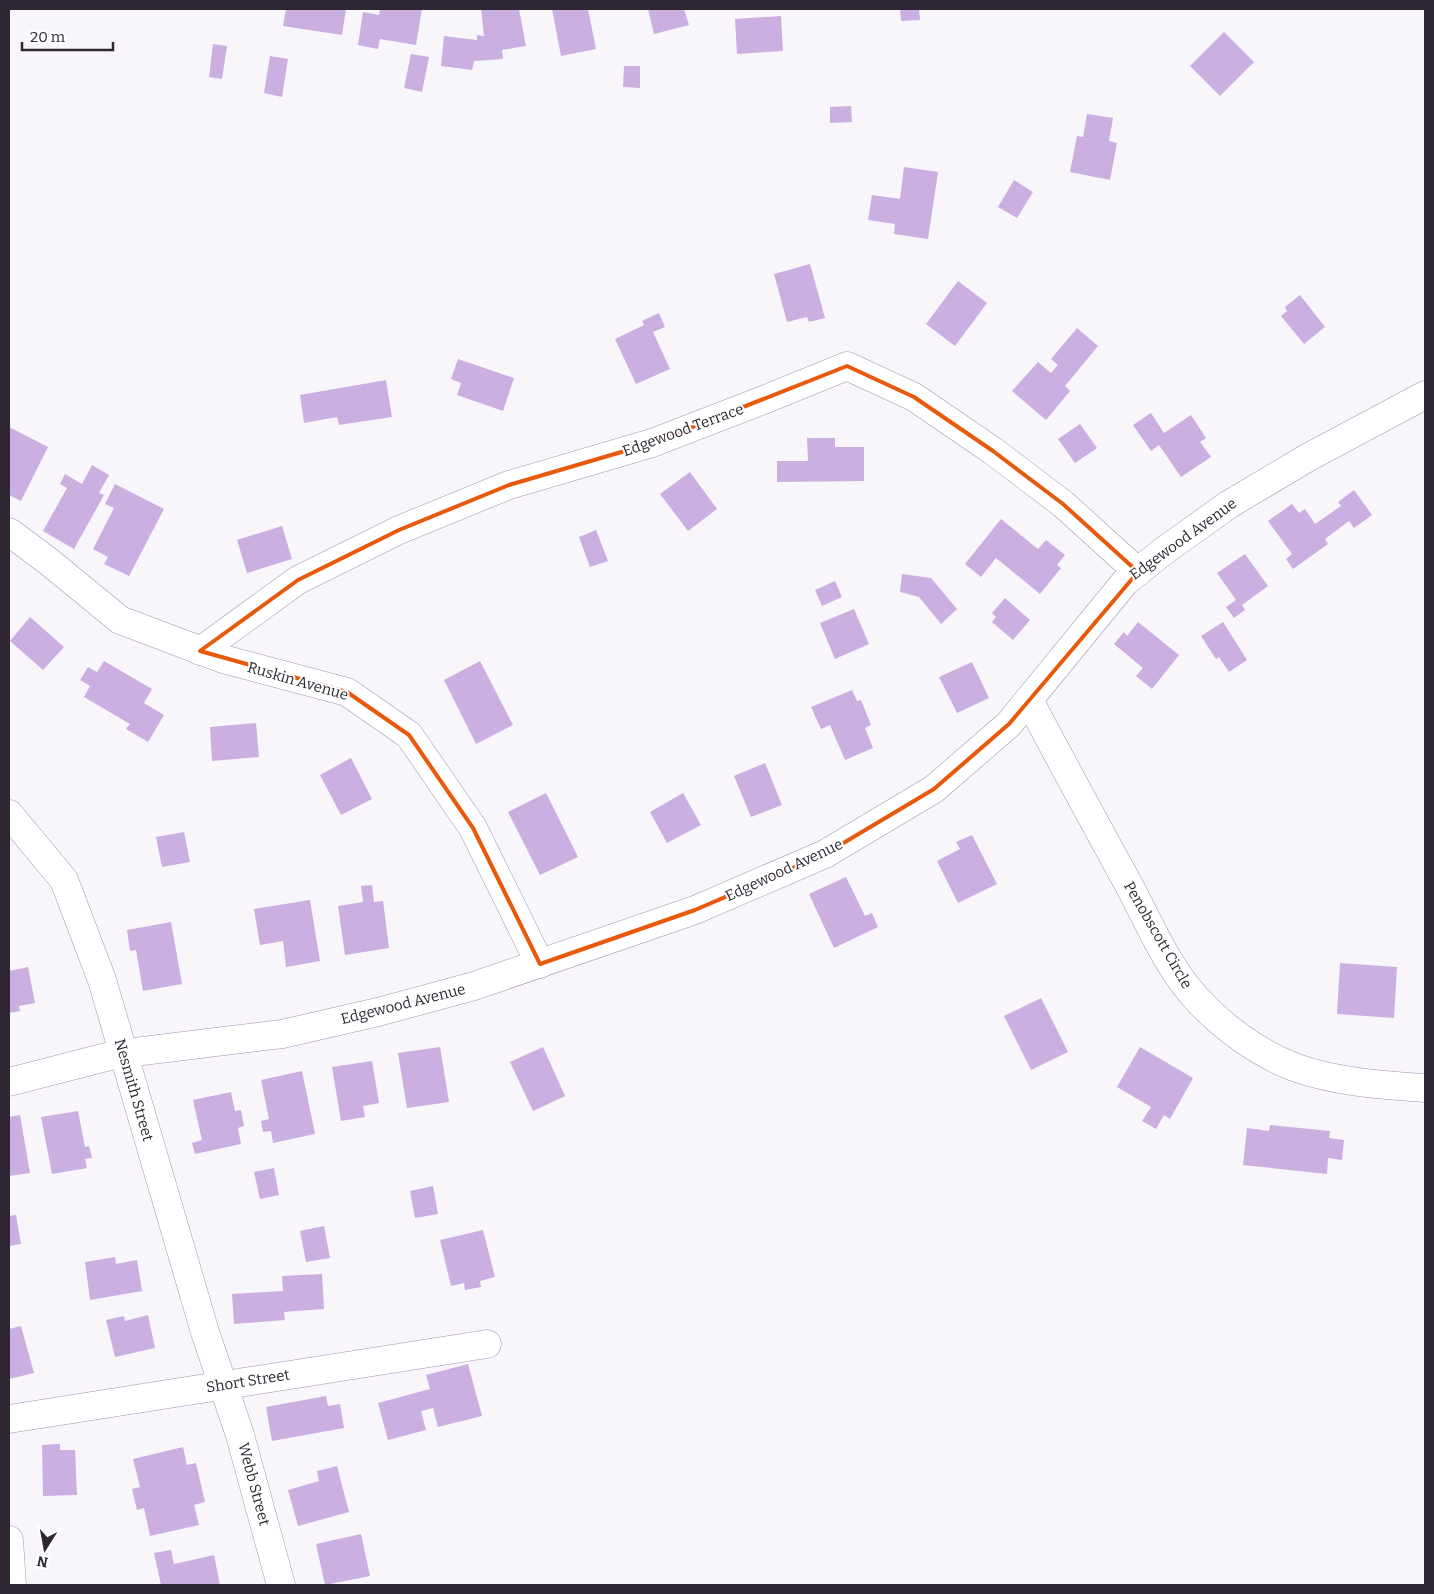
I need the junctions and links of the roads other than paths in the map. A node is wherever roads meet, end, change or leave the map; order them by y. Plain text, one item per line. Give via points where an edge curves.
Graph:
1 (1425, 395) edge
2 (9, 532) edge
3 (1138, 572) junction
4 (200, 651) junction
5 (1029, 700) junction
6 (9, 814) edge
7 (540, 964) junction
8 (124, 1054) junction
9 (9, 1082) edge
10 (1425, 1088) edge
11 (486, 1344) dead end
12 (223, 1384) junction
13 (9, 1419) edge
14 (9, 1540) edge
15 (12, 1585) edge
16 (281, 1585) edge

1 - 3 street, Edgewood Avenue via 1307,458 1228,505
2 - 4 street, Ruskin Avenue via 120,620
3 - 4 street, Edgewood Terrace via 1064,504 993,451 914,397 847,366 652,443 508,485 399,530 298,580
3 - 5 street, Edgewood Avenue via 1125,582
4 - 7 street, Ruskin Avenue via 347,692 409,735 473,828
5 - 7 street, Edgewood Avenue via 1009,724 934,789 825,854 695,910
5 - 10 street, Penobscott Circle via 1167,957 1195,997 1213,1016 1252,1044 1294,1067 1337,1078
6 - 8 street, Nesmith Street via 64,880 102,980
7 - 8 street, Edgewood Avenue via 474,986 282,1034
8 - 9 street, Edgewood Avenue
8 - 12 street, Nesmith Street
11 - 12 street, Short Street
12 - 13 street, Short Street
12 - 16 street, Webb Street
14 - 15 street

